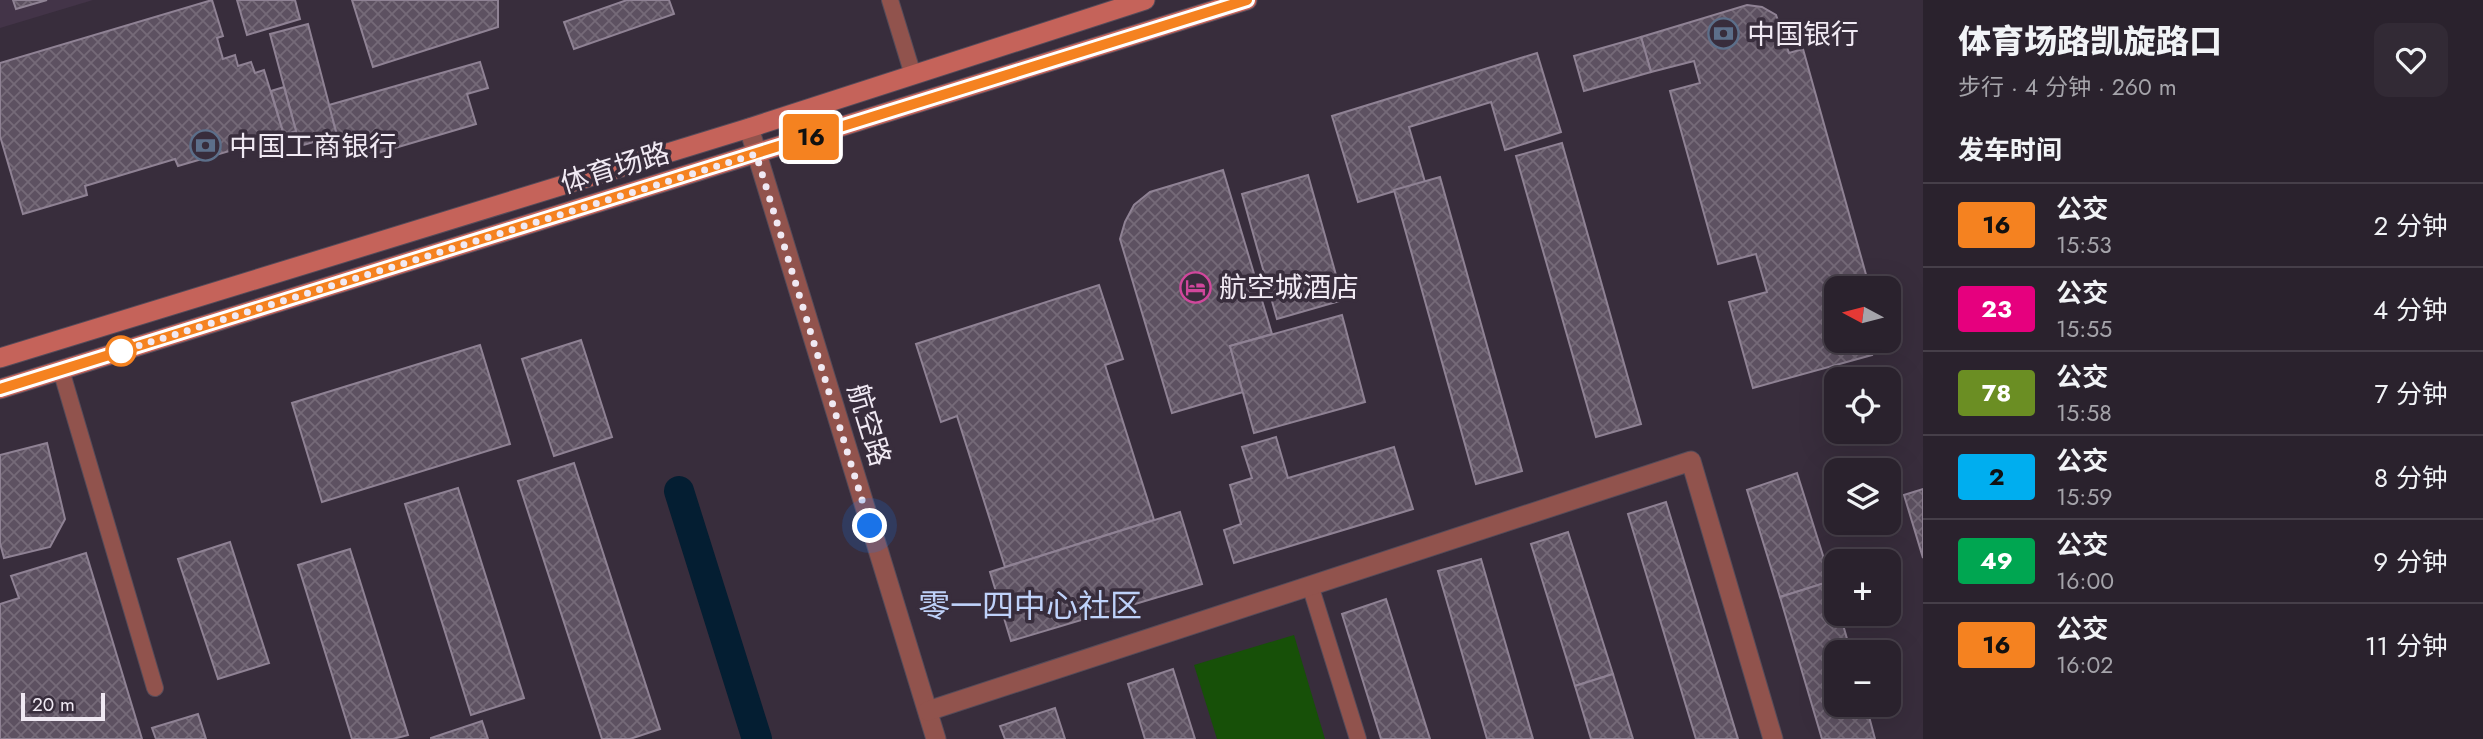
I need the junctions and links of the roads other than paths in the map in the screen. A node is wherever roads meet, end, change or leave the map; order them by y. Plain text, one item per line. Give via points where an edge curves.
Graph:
1 (890, 0) edge
2 (1145, 0) edge
3 (1247, 0) edge
4 (913, 75) junction
5 (749, 128) junction
6 (756, 154) junction
7 (0, 358) edge
8 (61, 370) junction
9 (0, 389) edge
10 (1310, 585) junction
11 (155, 688) dead end
12 (928, 711) junction
13 (936, 739) edge
14 (1358, 739) edge
15 (1773, 739) edge

1 - 4 lane
2 - 4 main road, 体育场路
3 - 6 main road, 体育场路
4 - 5 main road, 体育场路
5 - 6 street, 航空路
5 - 7 main road, 体育场路
6 - 8 main road, 体育场路
6 - 12 street, 航空路
8 - 9 main road, 体育场路
8 - 11 lane
10 - 12 street
10 - 14 lane
10 - 15 street via 1691,461
12 - 13 street, 航空路

